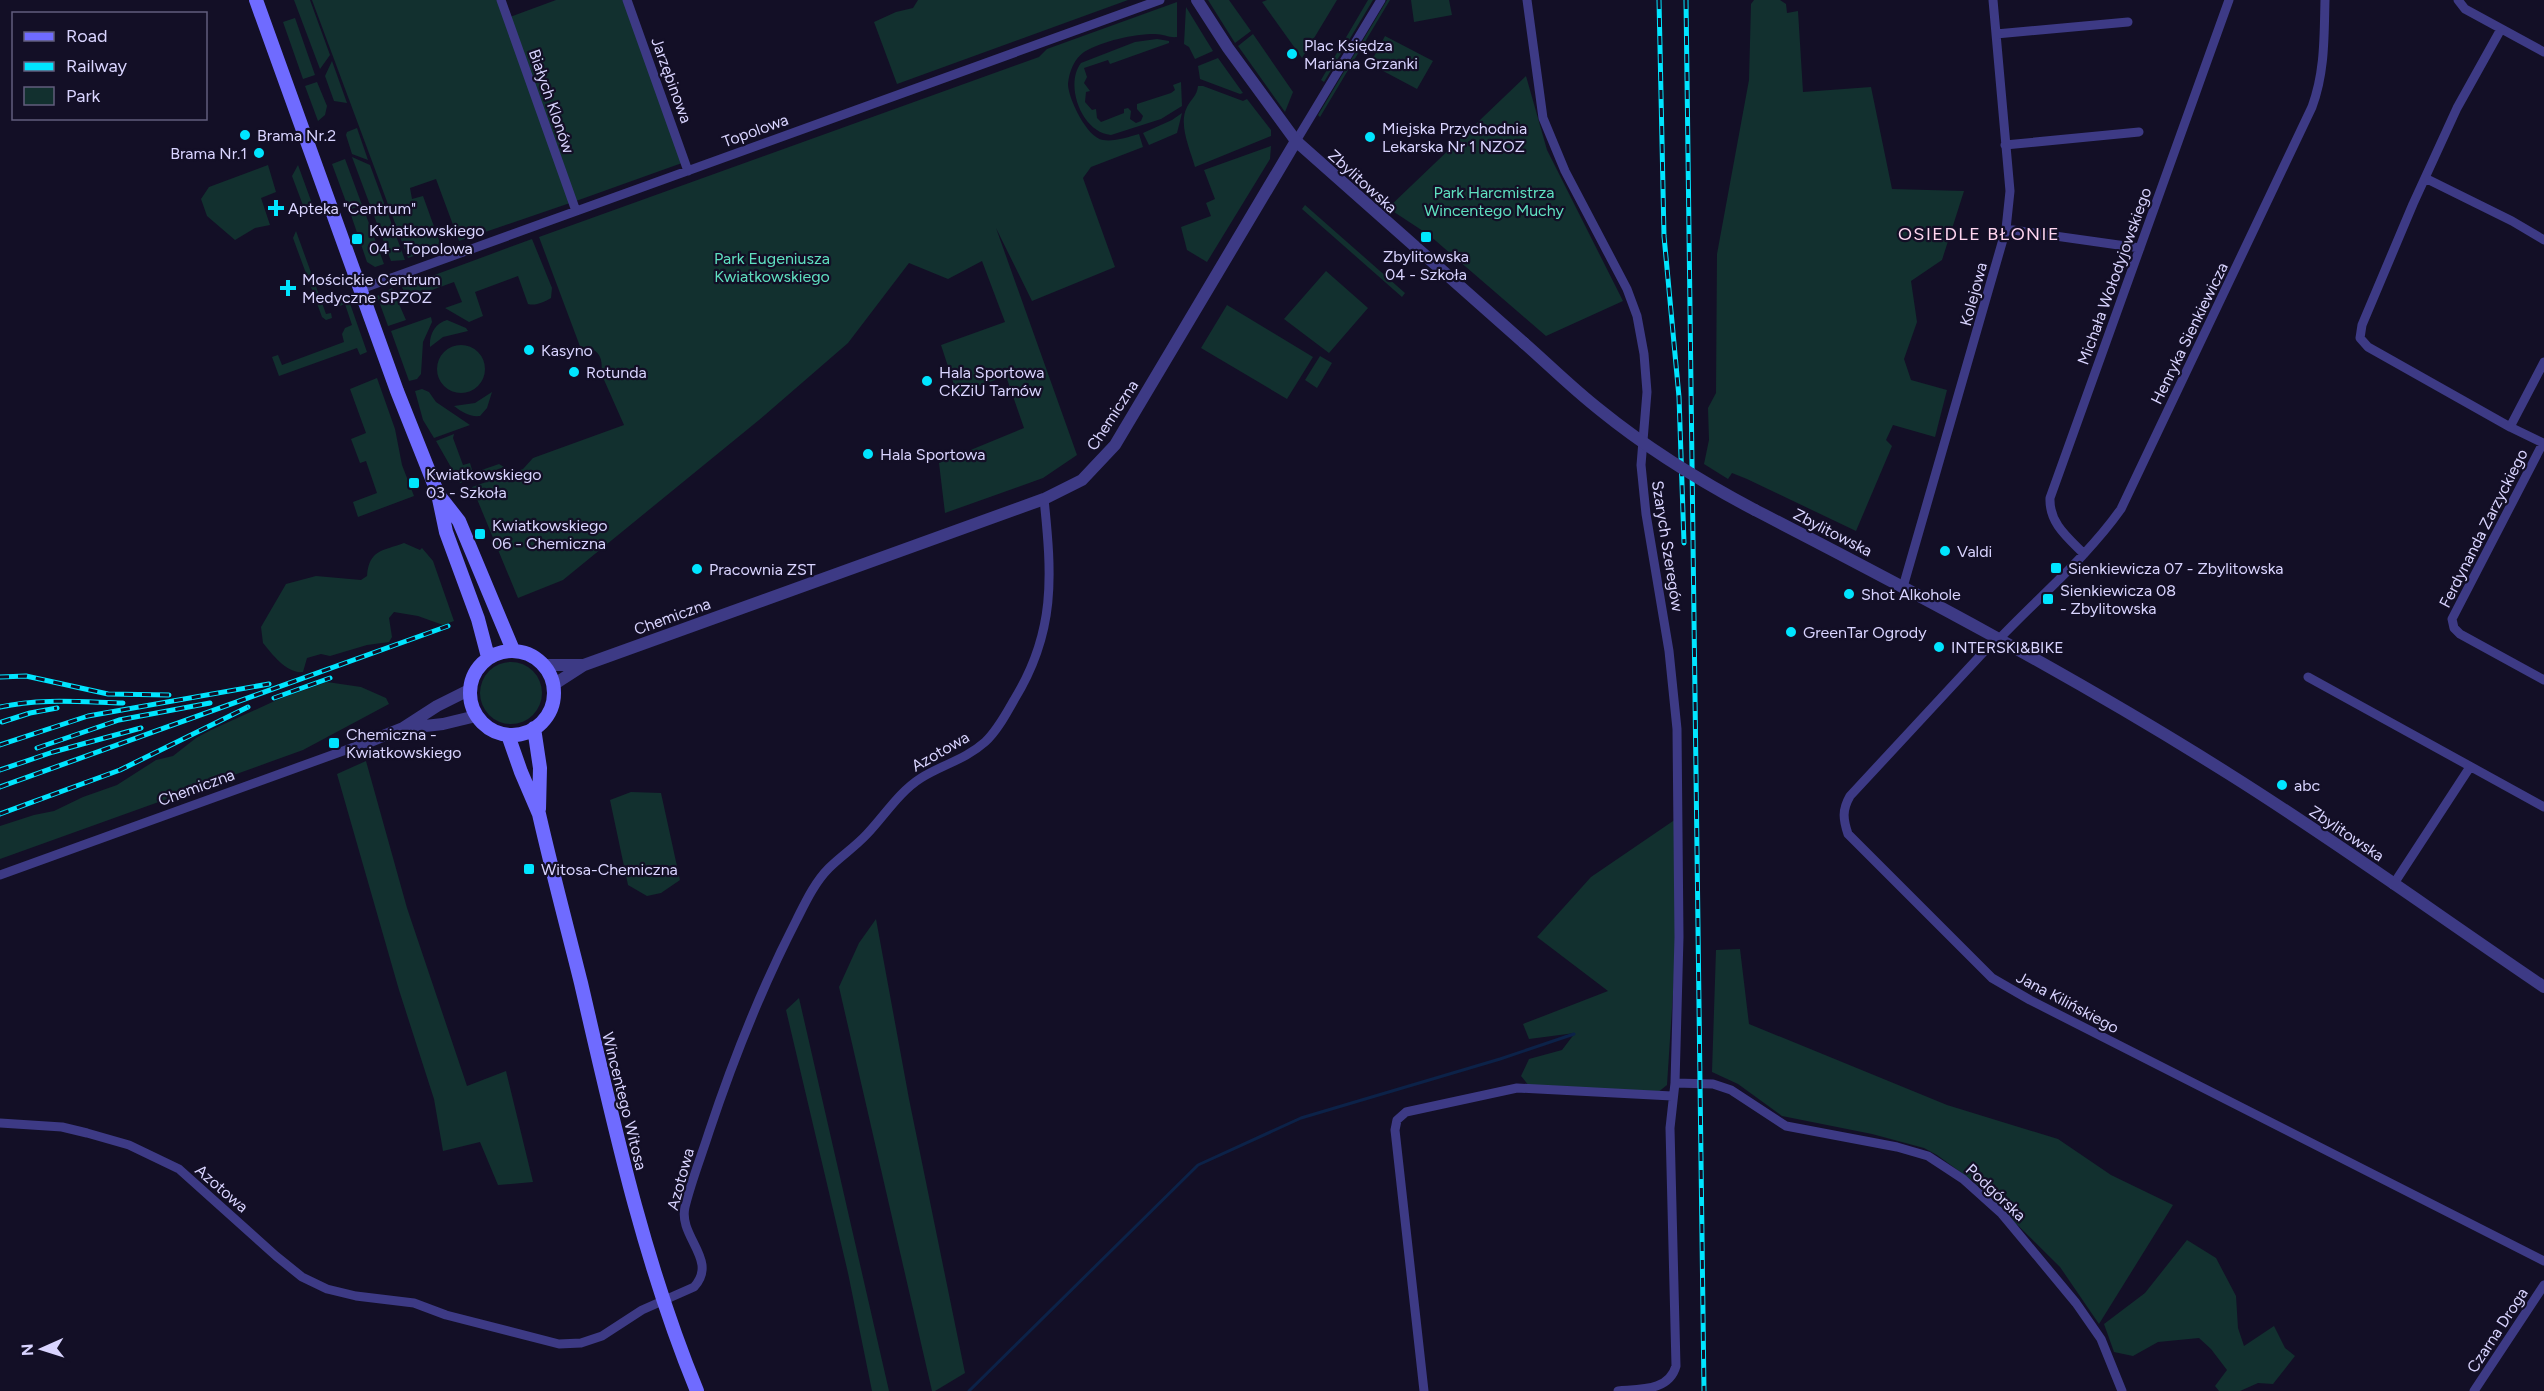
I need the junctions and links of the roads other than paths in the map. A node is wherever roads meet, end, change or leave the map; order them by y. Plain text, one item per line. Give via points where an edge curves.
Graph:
1 (256, 0) edge
2 (501, 0) edge
3 (627, 0) edge
4 (1160, 0) edge
5 (1197, 0) edge
6 (1382, 0) edge
7 (1527, 0) edge
8 (1993, 0) edge
9 (2229, 0) edge
10 (2325, 0) edge
11 (2458, 0) edge
12 (2128, 22) dead end
13 (2501, 29) junction
14 (1996, 34) junction
15 (2544, 52) edge
16 (2139, 132) dead end
17 (1296, 141) junction
18 (2006, 145) junction
19 (688, 171) junction
20 (2426, 178) junction
21 (576, 211) junction
22 (2007, 229) junction
23 (2544, 240) edge
24 (2140, 248) junction
25 (361, 289) junction
26 (2544, 362) edge
27 (2510, 427) junction
28 (2543, 443) edge
29 (438, 494) junction
30 (1044, 499) junction
31 (2084, 554) junction
32 (1903, 587) junction
33 (2000, 638) junction
34 (513, 650) junction
35 (488, 657) junction
36 (544, 665) junction
37 (584, 665) junction
38 (2308, 676) dead end
39 (2544, 680) edge
40 (554, 685) junction
41 (469, 690) junction
42 (476, 716) junction
43 (403, 728) junction
44 (534, 728) junction
45 (508, 735) junction
46 (368, 742) joint
47 (2470, 767) junction
48 (2544, 807) edge
49 (539, 814) junction
50 (0, 874) edge
51 (2393, 885) junction
52 (2544, 987) edge
53 (1675, 1083) junction
54 (1672, 1096) junction
55 (0, 1123) edge
56 (2544, 1261) edge
57 (2544, 1285) edge
58 (664, 1301) junction
59 (697, 1391) edge
60 (1424, 1391) edge
61 (1618, 1391) edge
62 (2122, 1391) edge
63 (2474, 1391) edge

1 - 25 main road
2 - 21 street, Białych Klonów
3 - 19 street, Jarzębinowa
4 - 19 street, Topolowa
5 - 17 street, Zbylitowska
6 - 17 street, Chemiczna
7 - 53 street, Szarych Szeregów via 1543,118 1565,171 1627,290 1644,354 1647,401 1641,465 1670,651 1677,729 1679,926
8 - 14 street, Kolejowa
9 - 24 street, Michała Wołodyjowskiego
10 - 31 street, Henryka Sienkiewicza via 2324,60 2312,107 2121,509
11 - 13 street via 2465,9
12 - 14 street
13 - 15 street
13 - 20 street via 2457,108
14 - 18 street, Kolejowa
16 - 18 street
17 - 30 street, Chemiczna via 1115,445 1083,480
17 - 32 street, Zbylitowska, bridge via 1599,410 1640,441 1697,478
18 - 22 street, Kolejowa via 2010,191
19 - 21 street, Topolowa
20 - 23 street
20 - 27 street via 2362,325 2360,338 2368,347
21 - 25 street, Topolowa
22 - 24 street
22 - 32 street, Kolejowa
24 - 31 street, Michała Wołodyjowskiego via 2050,498 2056,525
25 - 29 main road
26 - 27 street, Ferdynanda Zarzyckiego
27 - 28 street, Ferdynanda Zarzyckiego
28 - 39 street, Ferdynanda Zarzyckiego via 2452,619 2460,634
29 - 34 main road via 459,521
29 - 35 main road via 446,532
30 - 37 street, Chemiczna
30 - 58 street, Azotowa via 1050,594 1040,649 1025,683 987,740 970,754 922,777 904,791 816,883 726,1082 684,1209 683,1224 701,1258 699,1282
31 - 33 street, Henryka Sienkiewicza
32 - 33 street, Zbylitowska
33 - 51 street, Zbylitowska via 2229,774
33 - 56 street, Jana Kilińskiego via 1850,796 1843,819 1848,834 1992,978
34 - 35 main road
34 - 36 main road via 530,654
35 - 41 main road via 475,672
36 - 37 street, Chemiczna
36 - 40 main road
37 - 40 street, Chemiczna
38 - 47 street
40 - 44 main road via 552,705
41 - 42 main road
41 - 43 street, Chemiczna
42 - 43 street, Chemiczna
42 - 45 main road via 487,727
43 - 46 street, Chemiczna
44 - 45 main road
44 - 49 main road, Wincentego Witosa via 540,768
45 - 49 main road, Wincentego Witosa
46 - 50 street, Chemiczna
47 - 48 street
47 - 51 street
49 - 58 main road, Wincentego Witosa via 613,1127
51 - 52 street, Zbylitowska
53 - 54 street, Szarych Szeregów
53 - 62 street, Podgórska via 1713,1084 1731,1090 1786,1126 1928,1156 1963,1179 2002,1214 2076,1303 2101,1339
54 - 60 street via 1517,1088 1406,1112 1397,1120
54 - 61 street, Szarych Szeregów via 1676,1366 1663,1386
55 - 58 street, Azotowa via 71,1129 129,1145 169,1165 302,1277 327,1289 414,1303 559,1344 581,1344 602,1336
57 - 63 street, Czarna Droga
58 - 59 main road, Wincentego Witosa

